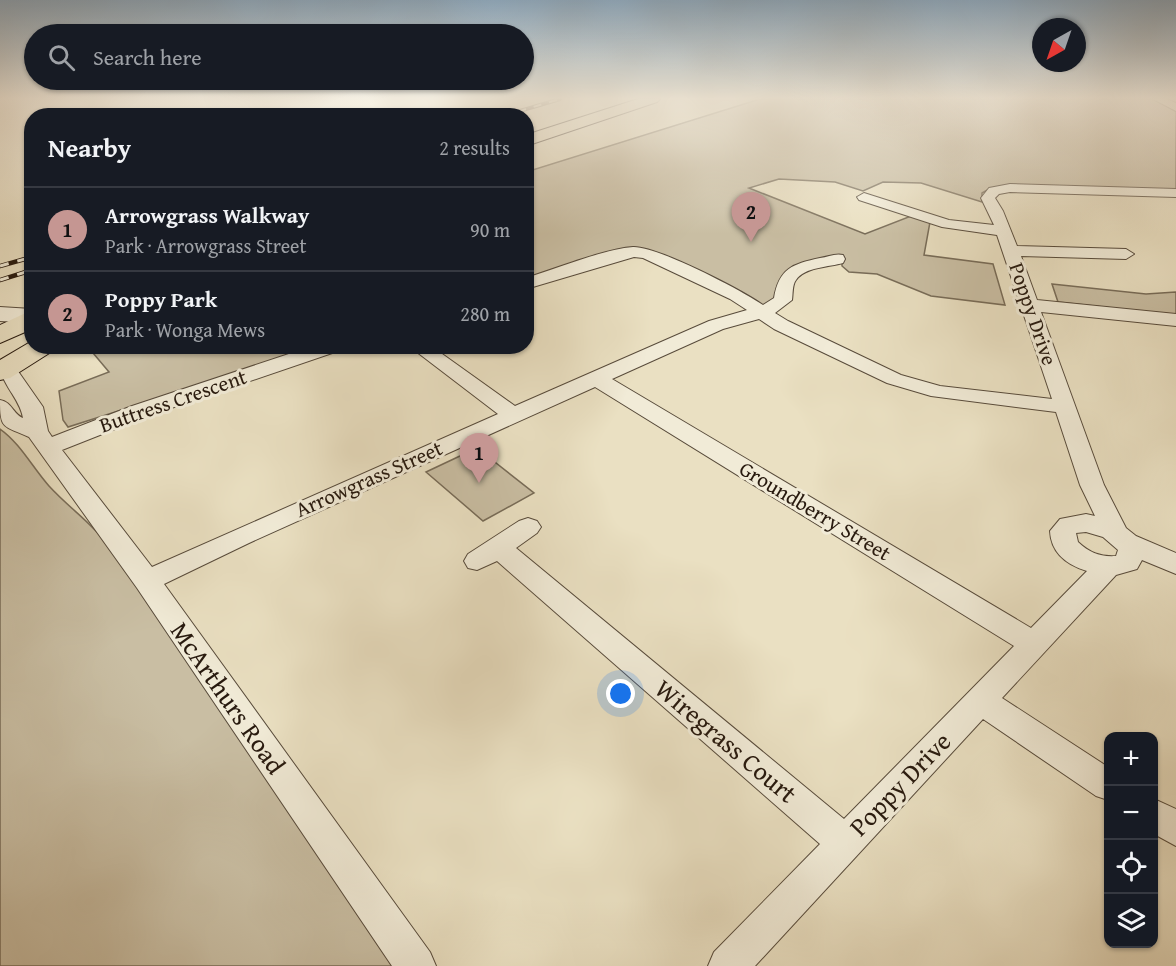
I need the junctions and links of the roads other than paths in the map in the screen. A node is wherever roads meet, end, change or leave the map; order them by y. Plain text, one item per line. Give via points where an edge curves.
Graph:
1 (1176, 193) edge
2 (864, 196) dead end
3 (1004, 231) junction
4 (1011, 251) junction
5 (1126, 254) dead end
6 (837, 259) dead end
7 (534, 282) edge
8 (1029, 305) junction
9 (759, 312) junction
10 (0, 314) edge
11 (24, 316) edge
12 (1176, 320) edge
13 (24, 322) edge
14 (0, 335) edge
15 (27, 354) edge
16 (310, 354) edge
17 (429, 354) edge
18 (2, 367) edge
19 (595, 378) junction
20 (1066, 407) junction
21 (513, 415) junction
22 (19, 425) edge
23 (1092, 485) junction
24 (1077, 523) junction
25 (528, 527) dead end
26 (1072, 552) junction
27 (1119, 552) junction
28 (1176, 564) edge
29 (1176, 570) edge
30 (147, 581) junction
31 (1072, 603) junction
32 (1035, 644) junction
33 (980, 700) junction
34 (1104, 782) edge
35 (1158, 817) edge
36 (1176, 830) edge
37 (844, 842) junction
38 (416, 966) edge
39 (728, 966) edge

1 - 3 street, Poppy Drive via 1042,190 998,199
2 - 3 street via 947,224
3 - 4 street, Poppy Drive
4 - 5 street
4 - 8 street, Poppy Drive
6 - 9 street, Arrowgrass Street via 795,272 785,284 783,300
7 - 9 street via 619,255 640,253 736,295
8 - 12 street
8 - 20 street, Poppy Drive
9 - 19 street, Arrowgrass Street via 728,320
9 - 20 street via 909,385
10 - 11 street
13 - 14 highway
15 - 18 highway
16 - 22 street, Buttress Crescent via 140,411
17 - 21 street
18 - 22 street, McArthurs Road via 32,406
19 - 21 street, Arrowgrass Street
19 - 32 street, Groundberry Street
20 - 23 street, Poppy Drive
21 - 30 street, Arrowgrass Street
22 - 30 street, McArthurs Road
23 - 24 street
23 - 27 street, Poppy Drive
24 - 26 street via 1062,533
24 - 27 street via 1096,525
25 - 37 street, Wiregrass Court via 487,554
26 - 27 street via 1089,562
26 - 31 street
27 - 28 street
27 - 29 street
27 - 31 street, Poppy Drive
30 - 38 street, McArthurs Road
31 - 32 street, Poppy Drive
32 - 33 street, Poppy Drive
33 - 34 street
33 - 37 street, Poppy Drive
35 - 36 street
37 - 39 street, Poppy Drive

